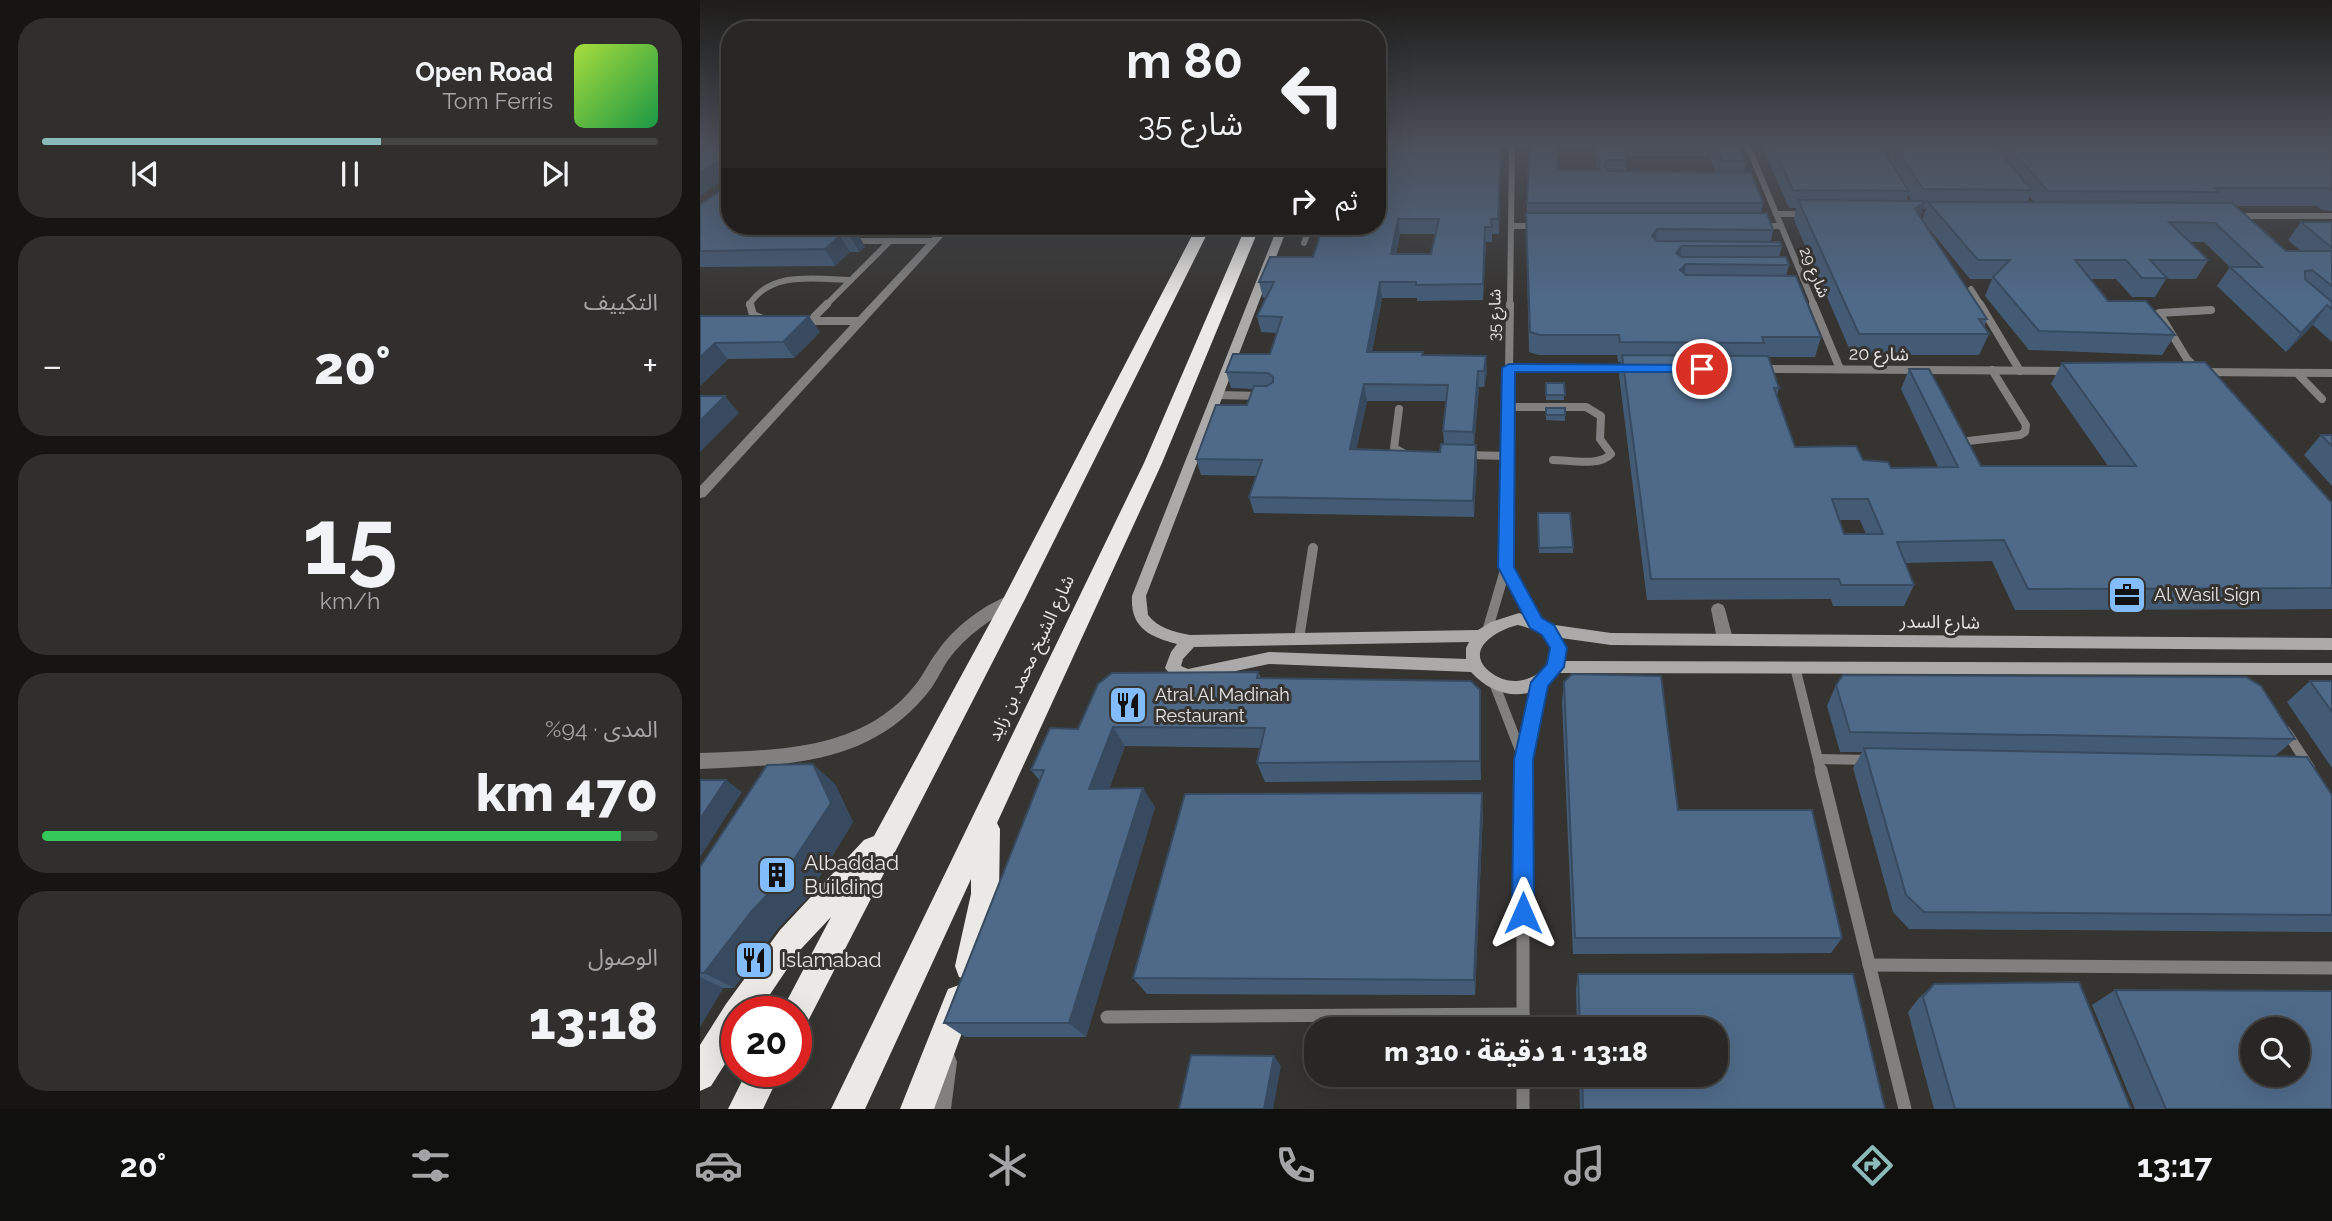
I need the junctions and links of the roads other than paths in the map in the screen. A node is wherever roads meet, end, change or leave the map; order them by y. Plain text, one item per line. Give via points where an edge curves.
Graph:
1 (1511, 198) edge
2 (1770, 198) edge
3 (1776, 214) junction
4 (1817, 214) edge
5 (2225, 216) edge
6 (2332, 216) edge
7 (1511, 226) junction
8 (1551, 226) edge
9 (1755, 229) edge
10 (1782, 229) junction
11 (940, 235) edge
12 (1199, 235) edge
13 (1249, 235) edge
14 (1279, 235) edge
15 (1307, 235) edge
16 (845, 241) edge
17 (890, 241) junction
18 (934, 241) junction
19 (1304, 243) dead end
20 (1779, 255) edge
21 (1793, 255) junction
22 (1786, 271) edge
23 (1799, 271) junction
24 (851, 281) junction
25 (1970, 289) edge
26 (1793, 290) edge
27 (1807, 290) junction
28 (2211, 310) dead end
29 (769, 320) edge
30 (797, 321) edge
31 (810, 321) junction
32 (860, 321) junction
33 (1509, 368) junction
34 (1647, 368) edge
35 (1758, 369) edge
36 (1840, 369) junction
37 (1992, 370) junction
38 (2020, 371) junction
39 (2075, 371) edge
40 (2187, 372) edge
41 (2201, 372) junction
42 (2297, 373) junction
43 (2332, 373) edge
44 (2209, 382) edge
45 (1217, 395) junction
46 (1271, 396) edge
47 (2322, 399) dead end
48 (1508, 407) junction
49 (1399, 409) dead end
50 (1968, 441) edge
51 (1416, 454) edge
52 (1455, 455) edge
53 (1507, 456) junction
54 (1553, 460) dead end
55 (700, 494) edge
56 (1313, 548) dead end
57 (1506, 567) junction
58 (1014, 599) junction
59 (1718, 609) dead end
60 (1542, 626) junction
61 (1484, 632) junction
62 (1299, 639) junction
63 (1725, 639) junction
64 (1190, 641) junction
65 (2332, 644) edge
66 (1476, 666) junction
67 (1556, 667) junction
68 (1795, 667) junction
69 (2332, 669) edge
70 (1540, 682) junction
71 (1494, 684) junction
72 (2282, 725) edge
73 (1818, 759) junction
74 (1523, 760) junction
75 (700, 761) edge
76 (1886, 761) edge
77 (2298, 769) edge
78 (986, 821) junction
79 (890, 833) junction
80 (1869, 965) junction
81 (2332, 968) edge
82 (749, 996) edge
83 (804, 996) edge
84 (1107, 1017) dead end
85 (1523, 1017) edge
86 (1304, 1019) edge
87 (721, 1041) edge
88 (945, 1041) junction
89 (700, 1075) edge
90 (757, 1087) edge
91 (1523, 1087) edge
92 (745, 1109) edge
93 (848, 1109) edge
94 (917, 1109) edge
95 (940, 1109) edge
96 (1523, 1109) edge
97 (1905, 1109) edge

1 - 7 lane, شارع 35
2 - 3 lane, شارع 29
3 - 4 lane
3 - 10 lane, شارع 29
5 - 6 lane
7 - 8 lane
7 - 33 lane, شارع 35
9 - 10 lane
10 - 21 lane, شارع 29
11 - 18 street
12 - 58 highway
13 - 78 highway, شارع الشيخ محمد بن زايد via 1153,463
14 - 45 street
15 - 19 lane
16 - 17 lane
17 - 18 lane
17 - 24 lane
18 - 32 street
20 - 21 lane
21 - 23 lane, شارع 29
22 - 23 lane
23 - 27 lane, شارع 29
24 - 29 lane via 772,283 749,305 753,315
24 - 31 lane
25 - 38 lane
26 - 27 lane
27 - 36 lane, شارع 29
28 - 41 lane via 2159,313 2187,359
30 - 31 lane
31 - 32 lane
32 - 55 street
33 - 34 lane
33 - 48 lane, شارع 35
35 - 36 lane, شارع 20
36 - 37 lane, شارع 20
37 - 38 lane, شارع 20
37 - 50 lane via 2026,425 2025,432
38 - 39 lane, شارع 20
40 - 41 lane
41 - 42 lane
41 - 44 lane
42 - 43 lane
42 - 47 lane
45 - 46 lane
45 - 64 street via 1138,605 1142,620 1157,633
48 - 53 lane, شارع 35
48 - 54 lane via 1586,407 1601,416 1601,439 1611,454 1608,458
49 - 51 lane via 1394,448
52 - 53 lane
53 - 57 lane, شارع 35
56 - 62 lane
57 - 60 lane, شارع 35
57 - 61 lane, شارع 35
58 - 75 street via 964,631 921,690 887,722 842,746 795,756
58 - 79 highway
59 - 63 street
60 - 61 street via 1520,619 1503,621
60 - 63 street, شارع السدر via 1611,639
60 - 67 street via 1559,648
61 - 62 street
61 - 66 street via 1474,651
62 - 64 street
63 - 65 street, شارع السدر
64 - 66 street via 1173,660 1173,668 1188,675 1269,658
66 - 71 street
67 - 68 street
67 - 70 street
68 - 69 street via 2249,675
68 - 73 lane
70 - 71 street via 1510,688
70 - 74 lane
71 - 74 lane
72 - 77 lane via 2315,774
73 - 76 lane
73 - 80 lane
74 - 85 lane
78 - 88 highway via 985,894 978,936
78 - 93 highway, شارع الشيخ محمد بن زايد
79 - 82 highway via 808,919
79 - 83 highway
80 - 81 lane
80 - 97 lane
84 - 86 lane
87 - 89 highway
88 - 94 highway
88 - 95 street
90 - 92 highway
91 - 96 lane

